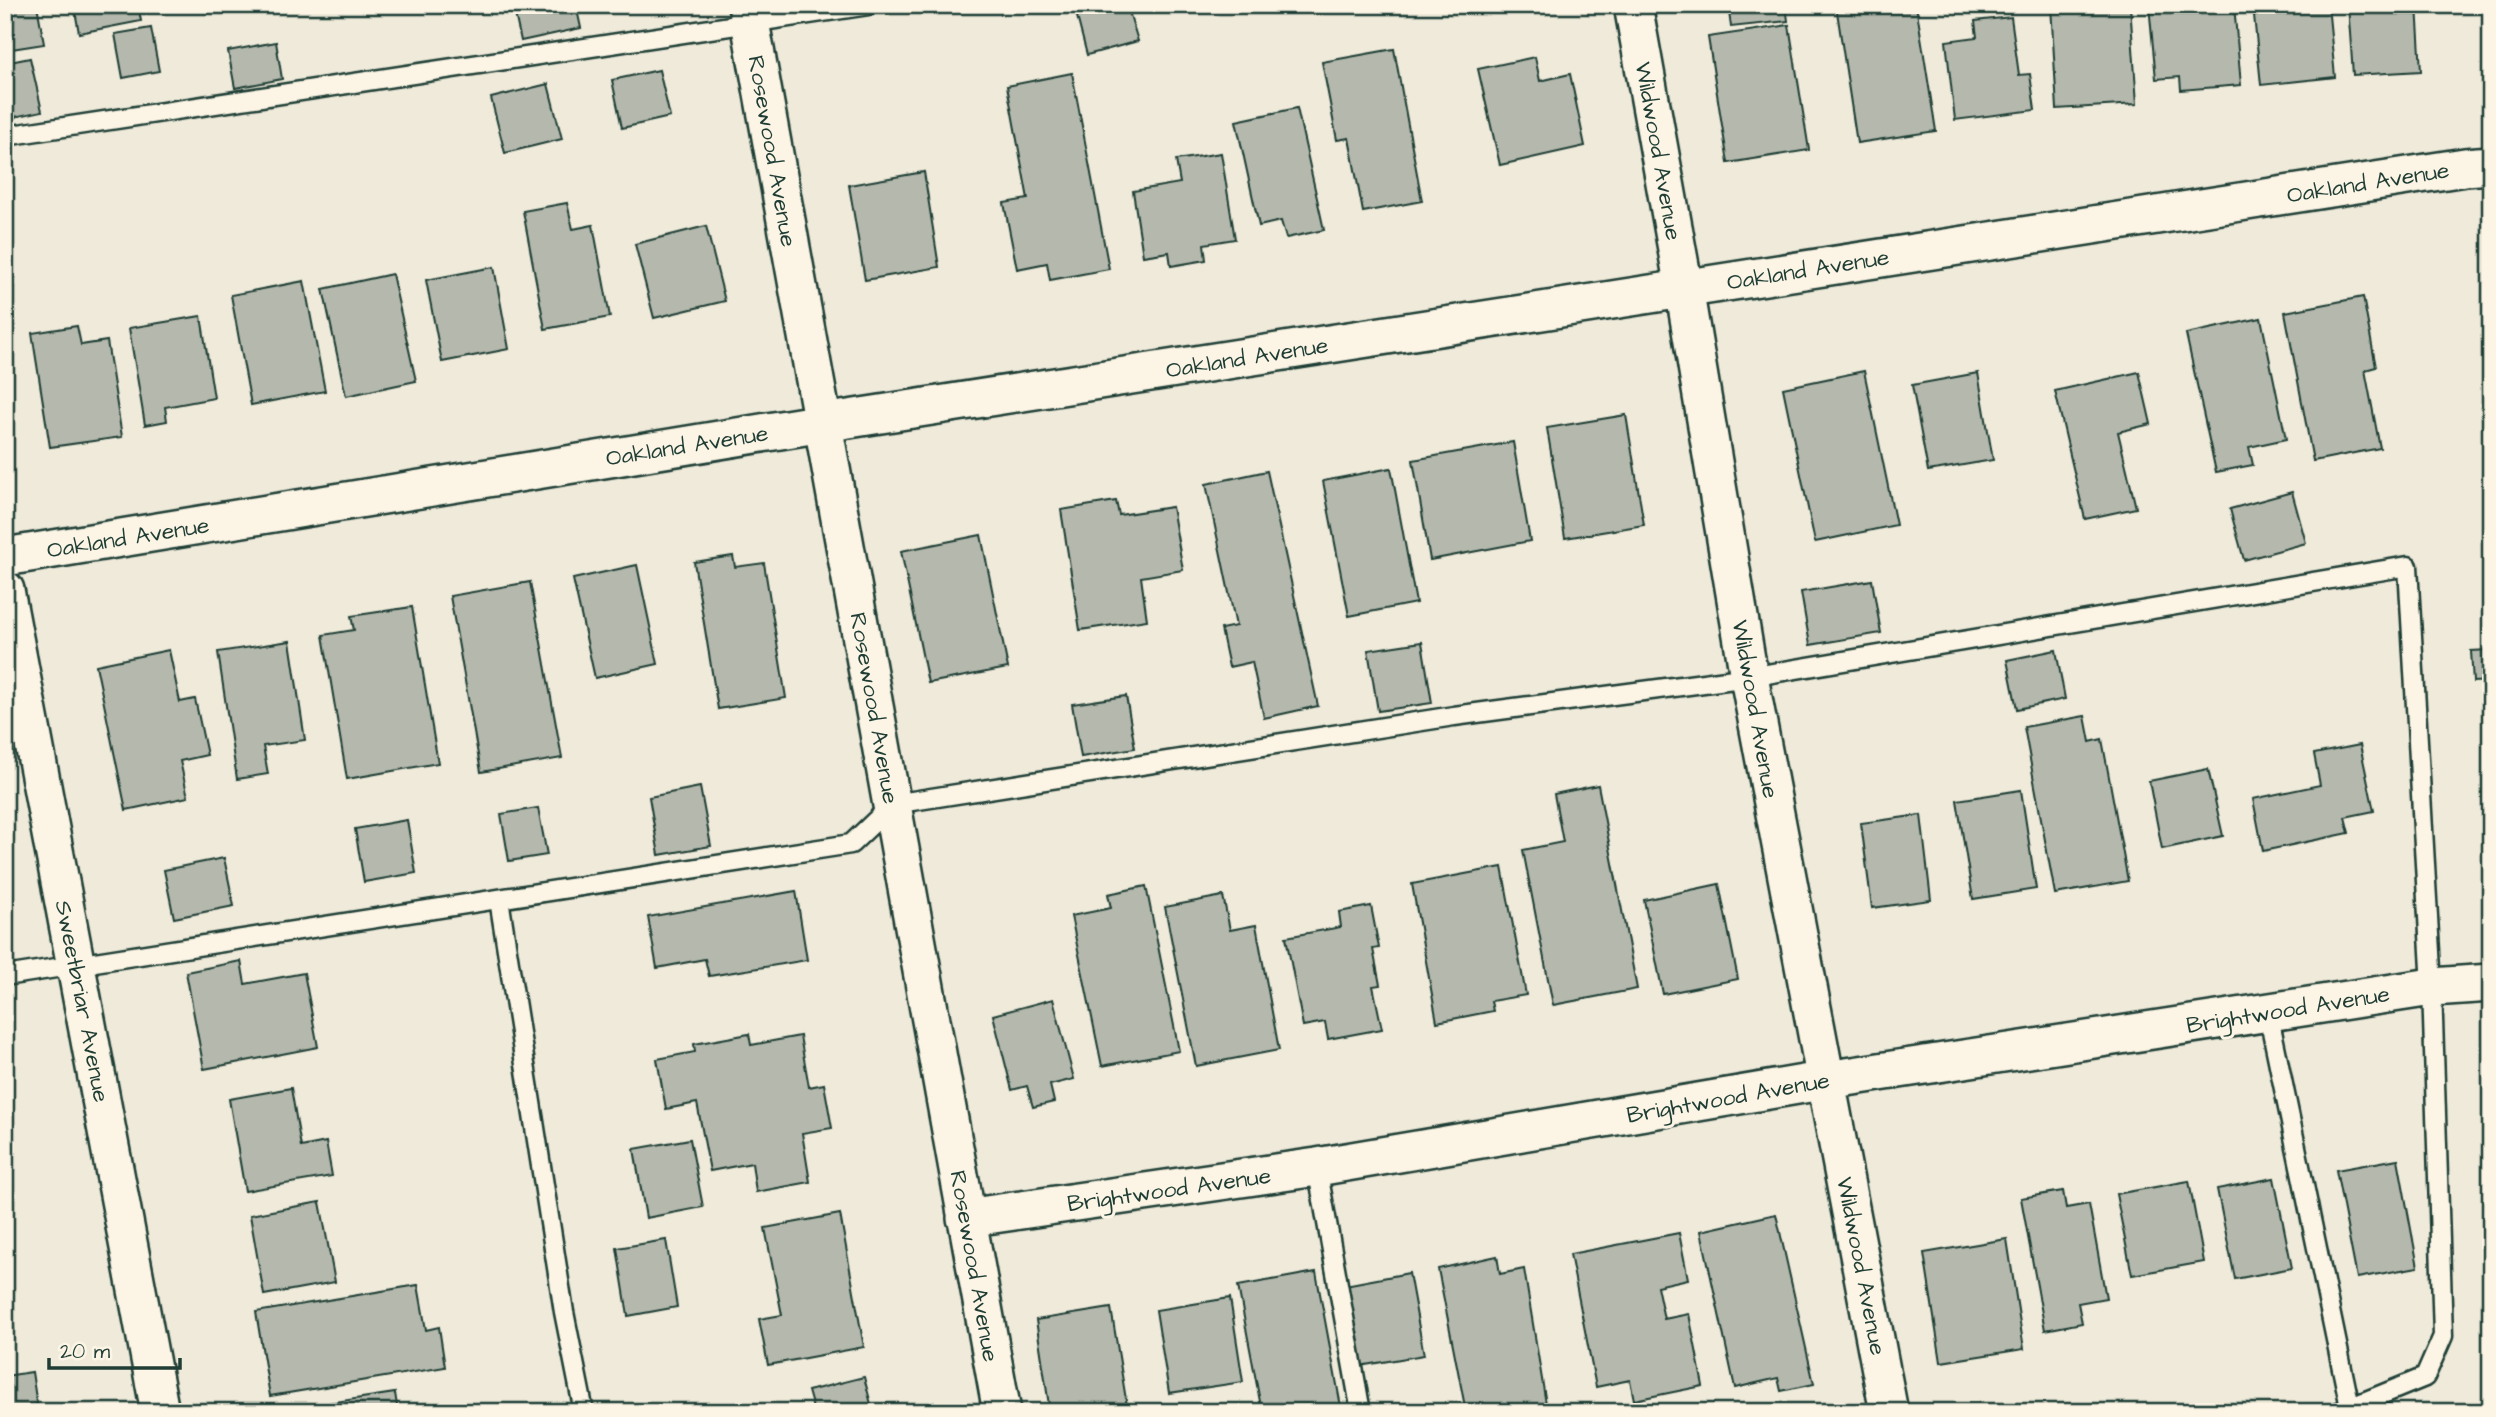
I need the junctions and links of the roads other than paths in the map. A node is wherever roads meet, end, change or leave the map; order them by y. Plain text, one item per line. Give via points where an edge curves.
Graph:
1 (869, 5) edge
2 (1633, 5) edge
3 (748, 14) edge
4 (5, 136) edge
5 (2491, 165) edge
6 (1684, 288) junction
7 (823, 423) junction
8 (5, 557) edge
9 (5, 590) edge
10 (1749, 677) junction
11 (893, 804) junction
12 (499, 899) junction
13 (76, 964) junction
14 (5, 976) edge
15 (2491, 983) edge
16 (2432, 987) junction
17 (2268, 1012) junction
18 (1827, 1080) junction
19 (1317, 1167) junction
20 (966, 1218) junction
21 (2344, 1410) edge
22 (160, 1412) edge
23 (584, 1412) edge
24 (1002, 1412) edge
25 (1361, 1412) edge
26 (1889, 1412) edge

1 - 3 lane
2 - 6 street, Wildwood Avenue
3 - 4 lane
3 - 7 street, Rosewood Avenue
5 - 6 street, Oakland Avenue
6 - 7 street, Oakland Avenue
6 - 10 street, Wildwood Avenue
7 - 8 street, Oakland Avenue
7 - 11 street, Rosewood Avenue
9 - 13 street, Sweetbriar Avenue
10 - 11 lane via 1454,716
10 - 16 lane via 2408,566
10 - 18 street, Wildwood Avenue
11 - 12 lane via 851,844
11 - 20 street, Rosewood Avenue
12 - 13 lane
12 - 23 lane
13 - 14 lane
13 - 22 street, Sweetbriar Avenue
15 - 16 street, Brightwood Avenue
16 - 17 street, Brightwood Avenue
16 - 21 lane via 2443,1336 2425,1377
17 - 18 street, Brightwood Avenue
17 - 21 lane
18 - 19 street, Brightwood Avenue
18 - 26 street, Wildwood Avenue
19 - 20 street, Brightwood Avenue
19 - 25 lane
20 - 24 street, Rosewood Avenue

